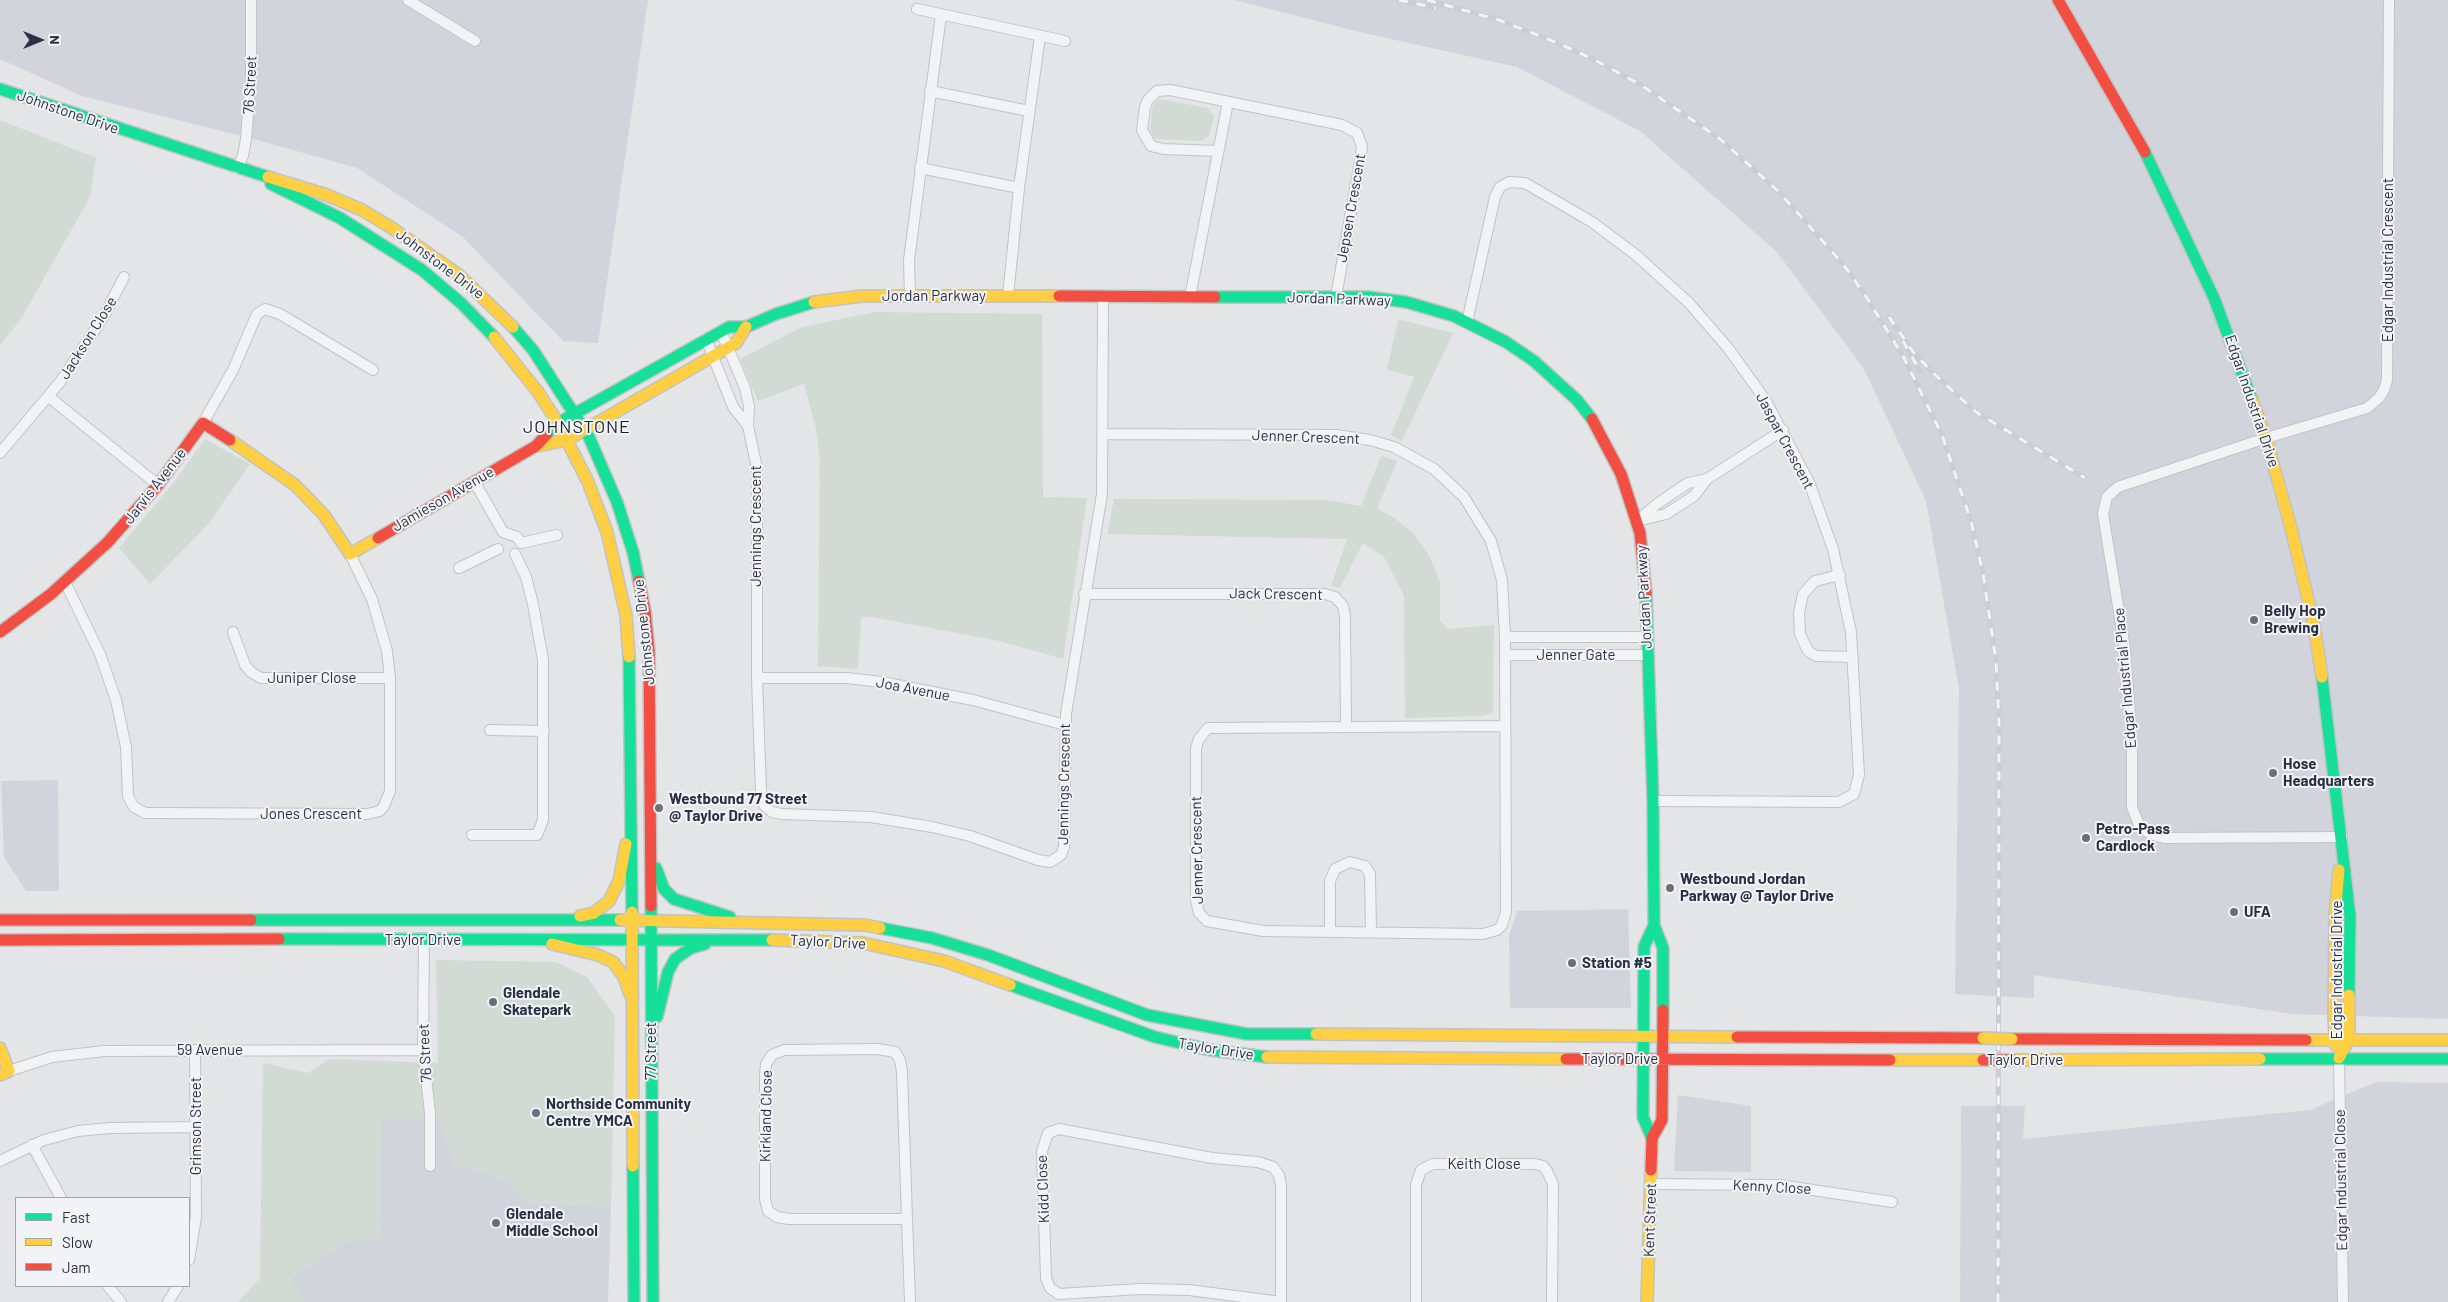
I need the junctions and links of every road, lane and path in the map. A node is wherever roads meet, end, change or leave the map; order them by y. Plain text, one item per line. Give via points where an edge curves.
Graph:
1 (251, 0) edge
2 (408, 0) edge
3 (2058, 0) edge
4 (2389, 0) edge
5 (917, 9) dead end
6 (941, 15) junction
7 (1040, 36) junction
8 (1065, 41) dead end
9 (475, 42) dead end
10 (0, 89) edge
11 (930, 91) junction
12 (1228, 102) junction
13 (1029, 111) junction
14 (1218, 151) junction
15 (236, 168) junction
16 (920, 168) junction
17 (251, 173) junction
18 (1019, 188) junction
19 (124, 277) dead end
20 (910, 296) junction
21 (1008, 296) junction
22 (1103, 296) junction
23 (1336, 296) junction
24 (1190, 297) junction
25 (1467, 322) junction
26 (746, 327) junction
27 (721, 331) junction
28 (706, 339) junction
29 (729, 348) junction
30 (714, 356) junction
31 (373, 370) dead end
32 (49, 397) junction
33 (575, 414) junction
34 (203, 423) junction
35 (558, 423) junction
36 (748, 426) junction
37 (584, 429) junction
38 (1783, 430) junction
39 (1102, 434) junction
40 (2266, 438) junction
41 (567, 440) junction
42 (536, 446) junction
43 (0, 453) edge
44 (474, 481) junction
45 (158, 485) junction
46 (1637, 521) junction
47 (503, 532) junction
48 (557, 535) dead end
49 (521, 543) junction
50 (498, 549) junction
51 (350, 554) junction
52 (515, 554) junction
53 (459, 568) dead end
54 (1840, 575) junction
55 (65, 582) junction
56 (1084, 594) junction
57 (0, 632) edge
58 (233, 632) dead end
59 (1646, 636) junction
60 (1505, 637) junction
61 (1505, 655) junction
62 (1647, 655) junction
63 (1853, 656) junction
64 (390, 678) junction
65 (757, 678) junction
66 (1065, 725) junction
67 (1346, 726) junction
68 (1505, 726) junction
69 (490, 730) dead end
70 (544, 730) junction
71 (1653, 801) junction
72 (632, 806) junction
73 (472, 835) dead end
74 (2342, 837) junction
75 (652, 853) junction
76 (0, 920) edge
77 (568, 920) junction
78 (633, 920) junction
79 (652, 920) junction
80 (747, 922) junction
81 (1654, 925) junction
82 (1330, 932) junction
83 (1371, 932) junction
84 (527, 938) junction
85 (719, 939) junction
86 (0, 940) edge
87 (424, 940) junction
88 (633, 940) junction
89 (652, 940) junction
90 (634, 1020) junction
91 (1644, 1038) junction
92 (1663, 1038) junction
93 (2334, 1038) junction
94 (2349, 1038) junction
95 (2448, 1040) edge
96 (651, 1045) junction
97 (0, 1048) edge
98 (196, 1050) junction
99 (423, 1050) junction
100 (2339, 1058) junction
101 (1644, 1059) junction
102 (1663, 1059) junction
103 (2448, 1059) edge
104 (4, 1073) edge
105 (196, 1127) junction
106 (1652, 1138) junction
107 (32, 1145) junction
108 (0, 1161) edge
109 (430, 1166) dead end
110 (1650, 1184) junction
111 (60, 1197) edge
112 (1892, 1202) dead end
113 (907, 1219) junction
114 (190, 1254) edge
115 (109, 1287) edge
116 (177, 1287) edge
117 (121, 1302) edge
118 (168, 1302) edge
119 (634, 1302) edge
120 (653, 1302) edge
121 (910, 1302) edge
122 (1281, 1302) edge
123 (1416, 1302) edge
124 (1552, 1302) edge
125 (1647, 1302) edge
126 (2343, 1302) edge

1 - 15 street, 76 Street via 251,78 246,139 243,156
2 - 9 street
3 - 40 main road, Edgar Industrial Drive via 2172,204 2230,336
4 - 40 street, Edgar Industrial Crescent via 2387,380 2379,398 2367,408
5 - 6 street
6 - 7 street
6 - 11 street
7 - 8 street
7 - 13 street
10 - 15 main road, Johnstone Drive
11 - 13 street
11 - 16 street
12 - 14 street
12 - 14 street, Jepsen Crescent via 1164,89 1152,94 1145,107 1142,130 1151,146
12 - 23 street, Jepsen Crescent via 1351,128 1360,137 1361,155
13 - 18 street
14 - 24 street
15 - 17 main road, Johnstone Drive
16 - 18 street
16 - 20 street via 910,260
17 - 33 main road, Johnstone Drive via 288,182 344,203 424,248 484,296 506,320 533,350
17 - 35 main road, Johnstone Drive via 340,218 422,270 487,329 538,392
18 - 21 street
19 - 32 street, Jackson Close via 104,316
20 - 21 main road, Jordan Parkway
20 - 26 main road, Jordan Parkway via 862,296 814,302
21 - 22 main road, Jordan Parkway
22 - 24 main road, Jordan Parkway
22 - 39 street, Jennings Crescent
23 - 24 main road, Jordan Parkway
23 - 25 main road, Jordan Parkway via 1406,302
25 - 38 street, Jaspar Crescent via 1495,196 1500,187 1509,182 1525,183 1592,222 1667,281 1728,348
25 - 46 main road, Jordan Parkway via 1534,361 1577,400 1595,423 1617,466
26 - 27 main road, Jordan Parkway via 729,327
26 - 29 main road, Jordan Parkway
27 - 28 main road, Jordan Parkway
27 - 29 street, Jennings Crescent
28 - 30 street, Jennings Crescent
28 - 33 main road, Jordan Parkway
29 - 30 main road, Jordan Parkway
29 - 36 street, Jennings Crescent via 745,388 749,406
30 - 36 street, Jennings Crescent via 733,407
30 - 37 main road, Jordan Parkway
31 - 34 street, Jarvis Avenue via 268,308 257,314 233,370
32 - 43 street, Jackson Close
32 - 45 street
33 - 35 main road, Jordan Parkway
33 - 37 main road, Johnstone Drive
34 - 45 main road, Jarvis Avenue
34 - 51 main road, Jones Crescent via 295,485 324,515
35 - 41 main road, Johnstone Drive
35 - 42 main road, Jamieson Avenue
36 - 65 street, Jennings Crescent via 757,468
37 - 41 main road, Jordan Parkway
37 - 75 main road, Johnstone Drive via 622,518 633,552 645,611 651,691
38 - 46 street via 1707,479 1694,496 1666,514
38 - 54 street, Jaspar Crescent via 1809,482
39 - 56 street, Jennings Crescent via 1102,494
39 - 60 street, Jenner Crescent via 1336,435 1370,440 1409,454 1454,486 1483,526 1502,580
40 - 74 main road, Edgar Industrial Drive via 2314,625 2330,724
40 - 74 street, Edgar Industrial Place via 2125,484 2111,492 2104,505 2103,525 2121,617 2128,679 2133,813 2144,830 2164,838
41 - 42 main road, Jamieson Avenue
41 - 72 main road, Johnstone Drive via 588,482 607,532 626,615 631,685
42 - 44 main road, Jamieson Avenue
44 - 47 street
44 - 51 main road, Jamieson Avenue
45 - 55 main road, Jarvis Avenue via 108,542
46 - 59 main road, Jordan Parkway via 1645,570
47 - 49 street via 517,536
47 - 50 street via 498,539
48 - 49 street
49 - 52 street
50 - 52 street via 505,554
50 - 53 street
51 - 64 street, Jones Crescent via 372,599 387,651
52 - 70 street via 534,604 541,651
54 - 63 street, Jaspar Crescent
54 - 63 street via 1815,581 1803,594 1799,613 1800,634 1808,651 1816,656
55 - 57 main road, Jarvis Avenue
55 - 64 street, Jones Crescent via 100,654 116,700 126,747 129,800 145,813 367,814 380,810 390,791
56 - 66 street, Jennings Crescent
56 - 67 street, Jack Crescent via 1325,594 1335,597 1343,606 1345,616
58 - 64 street, Juniper Close via 245,665 261,678
59 - 60 street, Jenner Gate
59 - 62 main road, Jordan Parkway
60 - 61 street, Jenner Crescent
61 - 62 street, Jenner Gate
61 - 68 street, Jenner Crescent
62 - 71 main road, Jordan Parkway
63 - 71 street, Jaspar Crescent via 1859,775 1854,794 1848,799 1831,802
65 - 66 street, Joa Avenue via 847,678 882,682 973,700
65 - 66 street, Jennings Crescent via 761,791 764,804 772,812 896,820 970,836 1044,862 1056,859 1064,847
67 - 68 street, Jenner Crescent
67 - 82 street, Jenner Crescent via 1208,728 1196,748 1196,900 1202,917 1212,923 1263,931
68 - 83 street, Jenner Crescent via 1506,912 1502,925 1483,934
69 - 70 street
70 - 73 street via 543,820 537,835
71 - 81 main road, Jordan Parkway
72 - 77 main road via 619,881 609,901 594,913
72 - 78 main road, Johnstone Drive
74 - 93 main road, Edgar Industrial Drive via 2335,914
74 - 94 main road, Edgar Industrial Drive via 2350,916
75 - 79 main road, Johnstone Drive
75 - 80 main road via 658,877 674,899
76 - 77 main road, Taylor Drive
77 - 78 main road, Taylor Drive
78 - 79 main road, Taylor Drive
78 - 88 main road, 77 Street
79 - 80 main road, Taylor Drive
79 - 89 main road, 77 Street
80 - 91 main road, Taylor Drive via 864,925 932,938 988,955 1147,1015 1248,1034
81 - 91 main road, Jordan Parkway via 1644,947
81 - 92 main road, Jordan Parkway via 1663,948
82 - 83 street, Jenner Crescent
82 - 83 street via 1330,881 1335,869 1350,862 1368,870 1371,880
84 - 87 main road, Taylor Drive
84 - 88 main road, Taylor Drive
84 - 90 main road via 598,955 613,962 624,977
85 - 89 main road, Taylor Drive
85 - 96 main road via 691,948 675,959 664,985
85 - 101 main road, Taylor Drive via 826,940 904,950 944,960 1155,1037 1232,1053 1277,1058
86 - 87 main road, Taylor Drive
87 - 99 street, 76 Street
88 - 89 main road, Taylor Drive
88 - 90 main road, 77 Street
89 - 96 main road, 77 Street
90 - 119 main road, 77 Street
91 - 92 main road, Taylor Drive
91 - 101 main road, Jordan Parkway
92 - 93 main road, Taylor Drive, bridge
92 - 102 main road, Jordan Parkway
93 - 94 main road, Taylor Drive
93 - 100 main road, Edgar Industrial Drive
94 - 95 main road, Taylor Drive
94 - 100 main road, Edgar Industrial Drive
96 - 120 main road, 77 Street
97 - 104 main road
98 - 99 street, 59 Avenue
98 - 104 street, 59 Avenue via 90,1052 52,1058
98 - 105 street, Grimson Street
99 - 109 street, 76 Street via 430,1113
100 - 102 main road, Taylor Drive, bridge
100 - 103 main road, Taylor Drive
100 - 126 street, Edgar Industrial Close
101 - 102 main road, Taylor Drive
101 - 106 main road, Kent Street via 1643,1117
102 - 106 main road, Kent Street via 1662,1120
105 - 107 street via 95,1129 55,1136
105 - 114 street, Grimson Street via 196,1217
106 - 110 main road, Kent Street
107 - 108 street
107 - 111 street
110 - 112 street, Kenny Close via 1780,1185
110 - 125 main road, Kent Street
113 - 113 street, Kirkland Close via 902,1072 898,1056 890,1050 878,1049 784,1050 772,1055 765,1070 765,1199 768,1211 789,1219
113 - 121 street, Kirkland Close
115 - 117 street
116 - 118 street
122 - 122 street, Kidd Close via 1189,1290 1140,1289 1065,1294 1054,1291 1047,1283 1046,1268 1042,1151 1048,1133 1059,1128 1274,1167 1281,1185
123 - 124 street, Keith Close via 1416,1185 1421,1170 1433,1164 1535,1164 1547,1170 1552,1184

